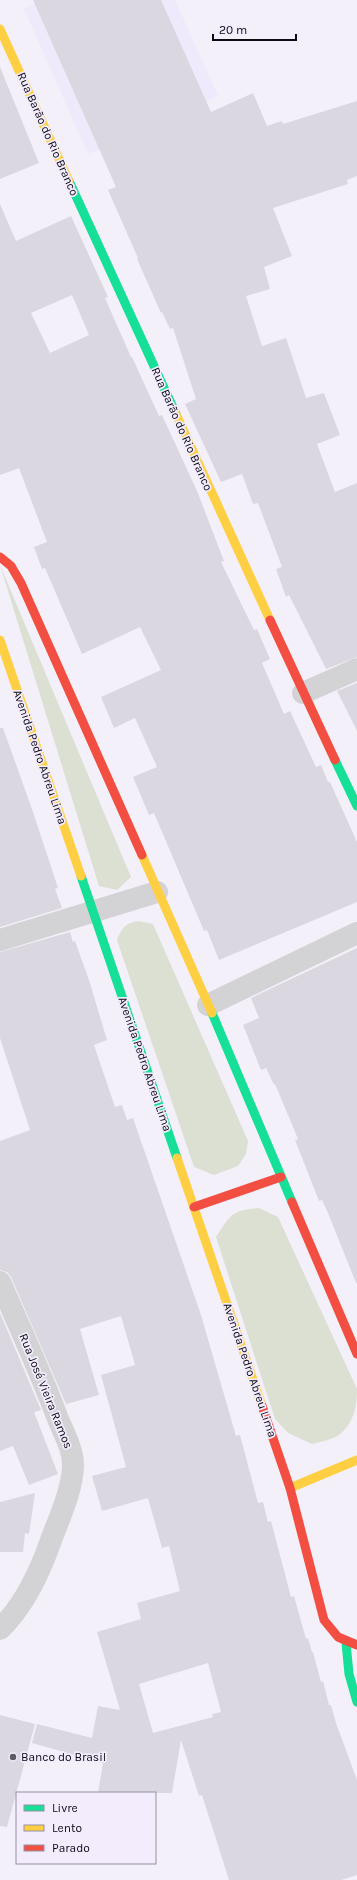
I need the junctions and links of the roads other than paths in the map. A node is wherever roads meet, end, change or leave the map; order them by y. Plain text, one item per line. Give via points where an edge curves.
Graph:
1 (0, 29) edge
2 (10, 51) junction
3 (0, 55) edge
4 (0, 557) edge
5 (0, 640) edge
6 (357, 669) edge
7 (303, 693) junction
8 (357, 806) edge
9 (157, 892) junction
10 (93, 911) junction
11 (357, 933) edge
12 (0, 940) edge
13 (208, 1005) junction
14 (281, 1177) junction
15 (194, 1207) junction
16 (0, 1282) edge
17 (357, 1354) edge
18 (357, 1460) edge
19 (290, 1488) junction
20 (0, 1629) edge
21 (346, 1643) junction
22 (357, 1645) edge
23 (357, 1702) edge

1 - 2 main road, Rua Barão do Rio Branco
2 - 3 main road
2 - 7 main road, Rua Barão do Rio Branco
4 - 9 main road via 11,566 21,583
5 - 10 main road, Avenida Pedro Abreu Lima
6 - 7 street
7 - 8 main road, Rua Barão do Rio Branco
9 - 10 street
9 - 13 main road
10 - 12 street
10 - 15 main road, Avenida Pedro Abreu Lima
11 - 13 street
13 - 14 main road
14 - 15 main road
14 - 17 main road
15 - 19 main road, Avenida Pedro Abreu Lima
16 - 20 street, Rua José Vieira Ramos via 54,1409 73,1465 66,1496 44,1561 26,1596 10,1620
18 - 19 main road
19 - 21 main road, Avenida Pedro Abreu Lima via 324,1620 334,1635
21 - 22 main road
21 - 23 main road via 349,1674

